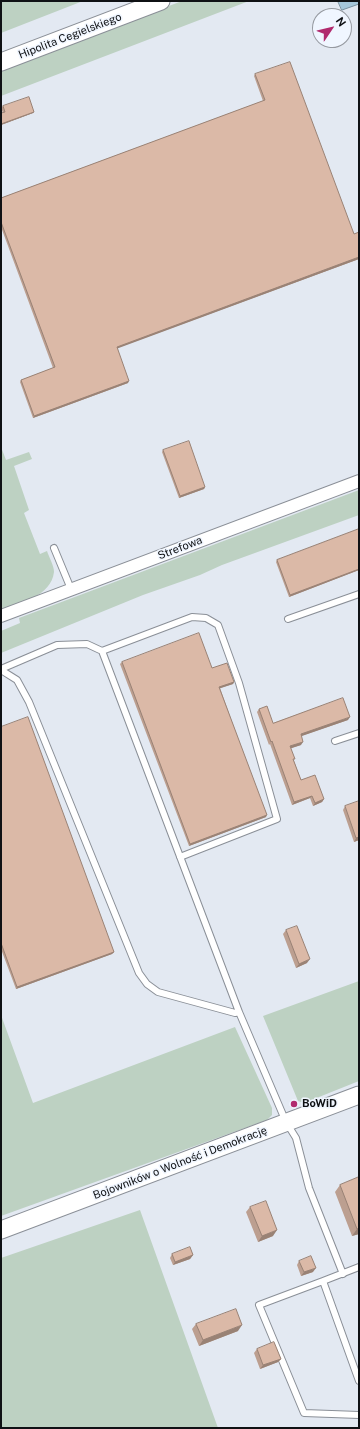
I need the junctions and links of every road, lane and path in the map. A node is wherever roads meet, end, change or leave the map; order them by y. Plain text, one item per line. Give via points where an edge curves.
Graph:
1 (161, 1) edge
2 (1, 62) edge
3 (359, 481) edge
4 (54, 548) dead end
5 (71, 590) junction
6 (359, 594) edge
7 (1, 616) edge
8 (288, 620) dead end
9 (102, 651) junction
10 (1, 669) edge
11 (359, 733) edge
12 (335, 741) dead end
13 (180, 857) junction
14 (239, 1012) junction
15 (359, 1095) edge
16 (286, 1122) junction
17 (1, 1230) edge
18 (359, 1267) edge
19 (343, 1274) junction
20 (323, 1281) junction
21 (359, 1381) edge
22 (359, 1415) edge

1 - 2 main road, Hipolita Cegielskiego
3 - 5 street, Strefowa
4 - 5 lane
5 - 7 street, Strefowa
6 - 8 lane
9 - 10 lane via 87,644 57,645
9 - 13 lane
9 - 13 lane via 192,617 206,618 218,625 239,683 277,820
10 - 14 lane via 17,680 29,702 139,973 147,984 158,992
11 - 12 lane
13 - 14 lane
14 - 16 lane
15 - 16 main road, Bojowników o Wolność i Demokrację
16 - 17 main road, Bojowników o Wolność i Demokrację
16 - 19 lane via 296,1138 309,1188
18 - 19 lane
19 - 20 lane
20 - 21 lane
20 - 22 lane via 259,1305 304,1413

